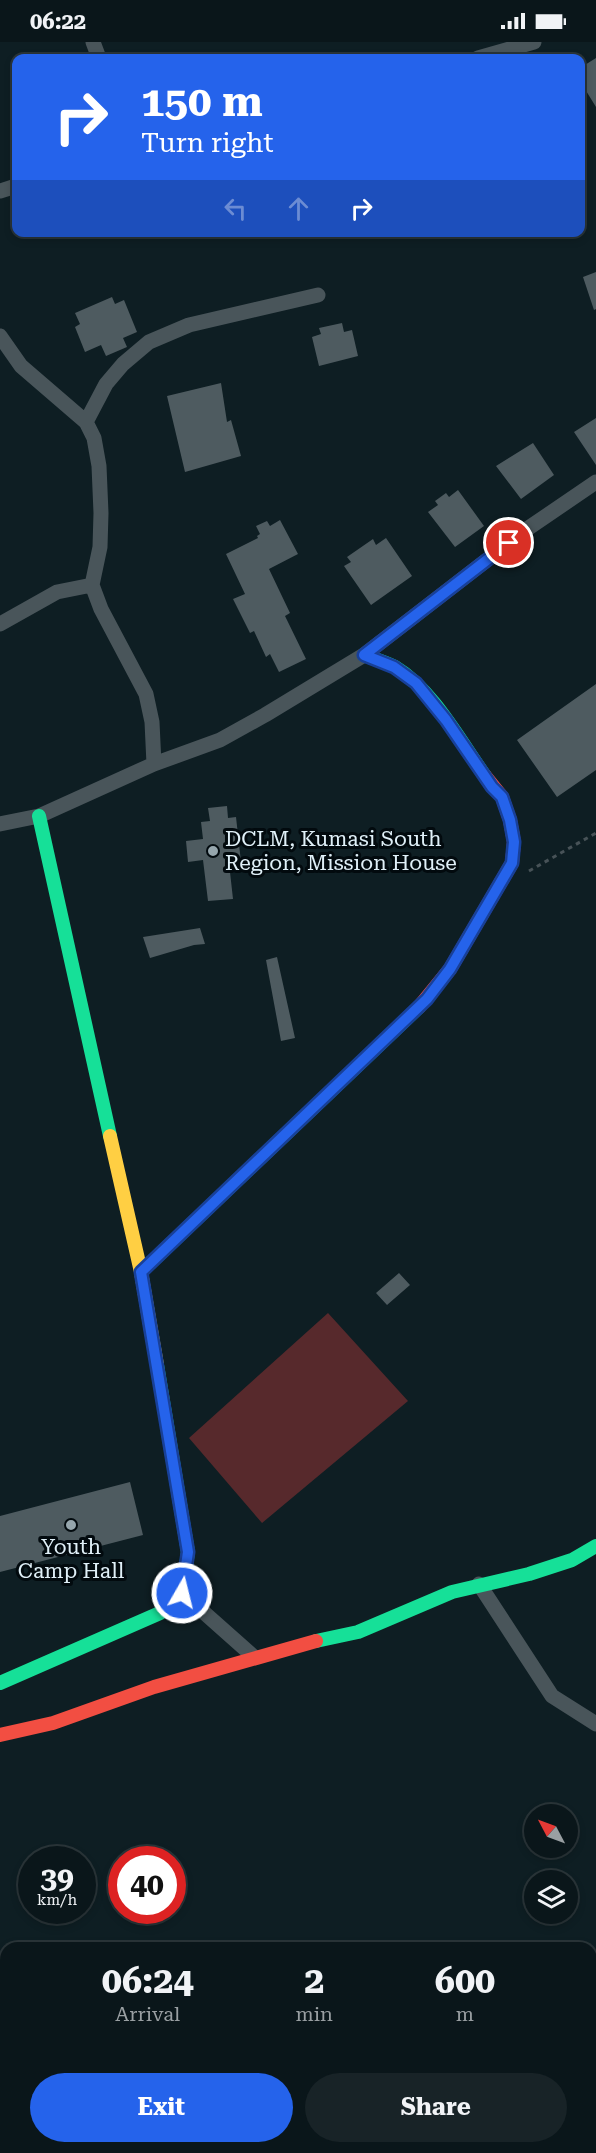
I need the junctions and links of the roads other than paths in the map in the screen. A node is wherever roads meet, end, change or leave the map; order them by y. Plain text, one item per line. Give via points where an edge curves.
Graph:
1 (534, 42) edge
2 (492, 54) edge
3 (318, 295) dead end
4 (0, 336) edge
5 (86, 422) junction
6 (596, 482) edge
7 (92, 585) junction
8 (0, 624) edge
9 (364, 655) junction
10 (154, 764) junction
11 (39, 816) junction
12 (0, 824) edge
13 (141, 1272) junction
14 (596, 1546) edge
15 (479, 1584) junction
16 (182, 1593) junction
17 (254, 1657) junction
18 (0, 1683) edge
19 (596, 1725) edge
20 (0, 1735) edge

1 - 2 street
3 - 5 street via 189,325 149,342 106,384
4 - 5 street via 21,366
5 - 7 street via 94,438 99,466 101,513 100,547
6 - 9 street via 527,529
7 - 8 street via 57,592
7 - 10 street via 146,694
9 - 10 street via 220,740
9 - 13 street via 394,667 416,683 502,797 514,842 512,863 450,969 427,999
10 - 11 street
11 - 12 street
11 - 13 street
13 - 16 street via 188,1552
14 - 15 street via 572,1560 529,1574
15 - 17 street via 358,1632
15 - 19 street via 552,1696
16 - 17 street
16 - 18 street via 160,1613
17 - 20 street via 53,1723

